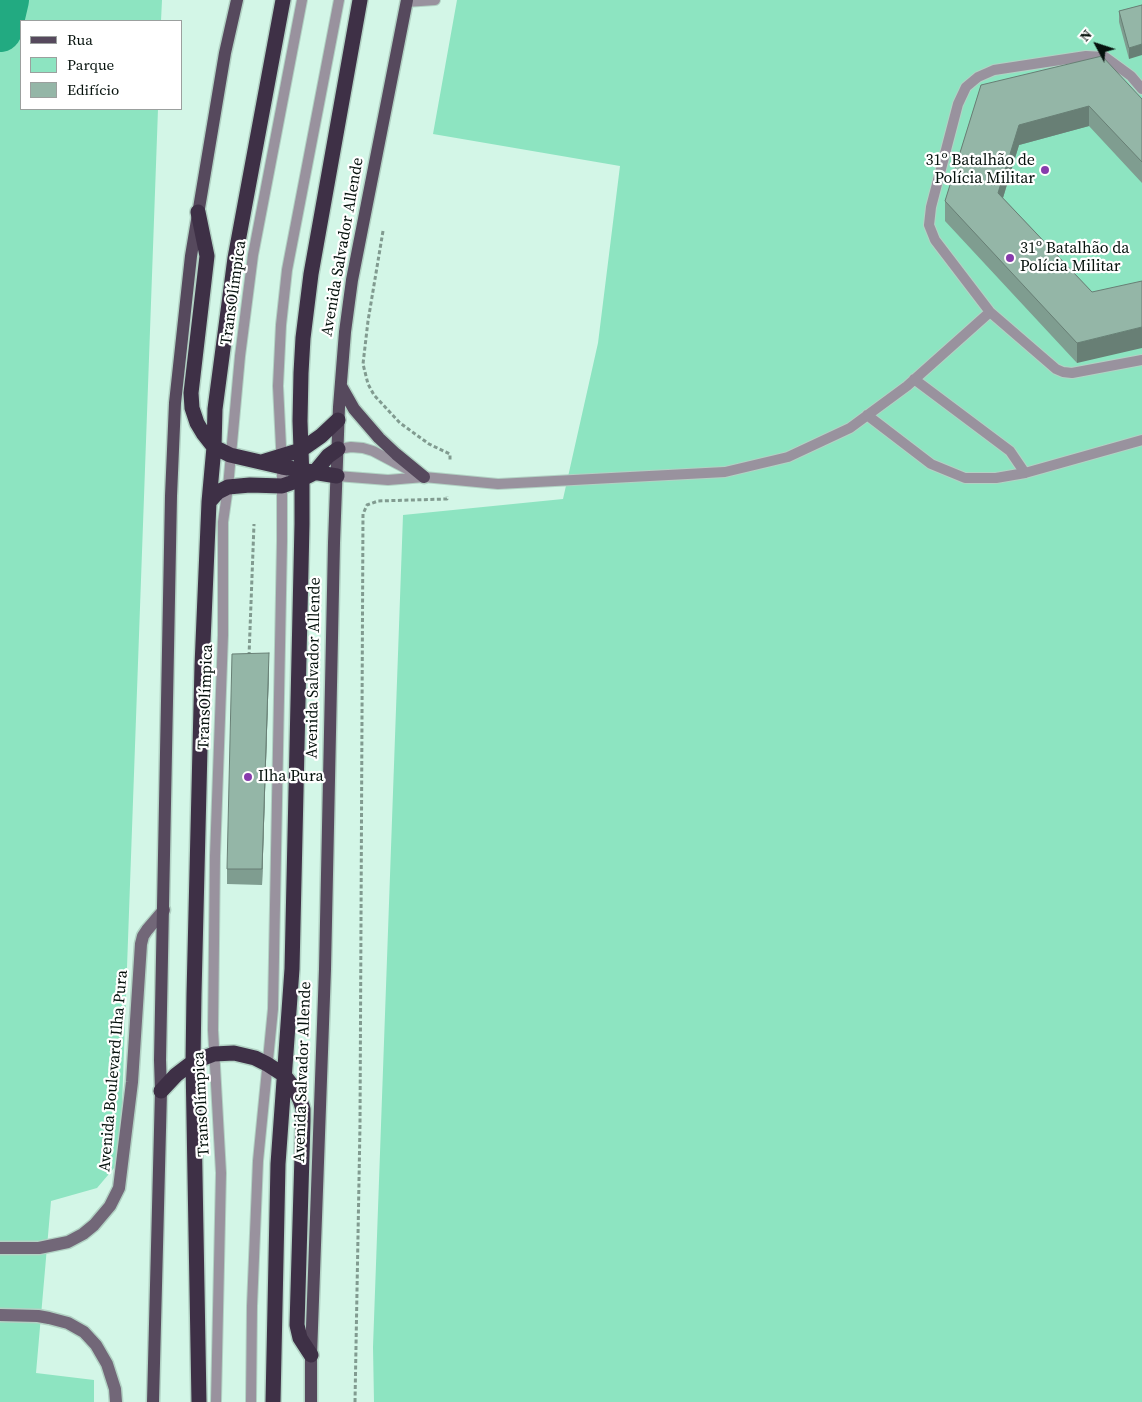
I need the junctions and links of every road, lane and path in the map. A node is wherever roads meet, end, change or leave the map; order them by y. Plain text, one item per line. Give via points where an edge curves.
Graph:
1 (237, 0) edge
2 (283, 0) edge
3 (302, 0) edge
4 (340, 0) edge
5 (360, 0) edge
6 (435, 0) edge
7 (407, 1) edge
8 (1142, 89) edge
9 (198, 212) junction
10 (384, 222) dead end
11 (990, 312) junction
12 (1142, 360) edge
13 (914, 379) junction
14 (341, 386) junction
15 (867, 415) junction
16 (338, 420) junction
17 (1142, 440) edge
18 (214, 447) junction
19 (338, 449) junction
20 (301, 450) junction
21 (450, 454) dead end
22 (230, 455) junction
23 (281, 462) junction
24 (1025, 473) junction
25 (306, 474) junction
26 (337, 476) junction
27 (424, 477) junction
28 (282, 486) junction
29 (228, 487) junction
30 (447, 499) dead end
31 (209, 502) junction
32 (254, 524) dead end
33 (249, 660) edge
34 (164, 910) junction
35 (214, 1054) junction
36 (193, 1062) junction
37 (267, 1064) junction
38 (284, 1075) junction
39 (161, 1091) junction
40 (0, 1248) edge
41 (0, 1315) edge
42 (311, 1355) junction
43 (116, 1402) edge
44 (154, 1402) edge
45 (199, 1402) edge
46 (216, 1402) edge
47 (250, 1402) edge
48 (273, 1402) edge
49 (310, 1402) edge
50 (355, 1402) edge

1 - 9 main road
2 - 18 highway via 235,258 215,409
3 - 22 lane, TransOlímpica via 253,255
4 - 23 lane via 287,270 278,386
5 - 20 highway, Avenida Salvador Allende via 309,292 301,374
6 - 7 lane
7 - 14 main road, Avenida Salvador Allende via 353,272
8 - 11 lane via 1131,76 1105,57 1086,56 994,70 966,87 958,104 929,225 935,240
9 - 18 highway via 207,256 192,408 197,423
9 - 34 main road via 190,256 175,404
10 - 21 path via 363,364 368,384 400,423 429,444
11 - 12 lane via 1063,372
11 - 13 lane
13 - 15 lane
13 - 24 lane via 1010,451
14 - 16 main road, Avenida Salvador Allende
14 - 27 main road via 354,410 374,432
15 - 24 lane via 931,464 965,478 996,478
15 - 27 lane via 850,428 788,457 725,472 498,484
16 - 19 main road, Avenida Salvador Allende
16 - 20 highway
17 - 24 lane
18 - 22 highway
18 - 31 highway
19 - 25 highway
19 - 26 main road, Avenida Salvador Allende
19 - 27 lane via 351,447 373,451
20 - 23 highway
20 - 25 highway, Avenida Salvador Allende
22 - 23 highway via 260,463
22 - 29 lane, TransOlímpica
23 - 25 highway
23 - 28 lane
25 - 26 highway
25 - 28 highway
25 - 38 highway, Avenida Salvador Allende via 292,969
26 - 27 lane via 388,480
26 - 42 main road, Avenida Salvador Allende via 325,969
28 - 29 highway
28 - 37 lane via 273,1009
29 - 31 highway
29 - 35 lane, TransOlímpica via 223,522
30 - 50 path via 378,501 368,505 363,514 360,1125
31 - 36 highway
32 - 33 path
34 - 39 main road
34 - 40 street, Avenida Boulevard Ilha Pura via 147,930 141,944 132,1082 120,1188 94,1225 68,1242 39,1248
35 - 36 highway
35 - 37 highway via 244,1054
35 - 46 lane, TransOlímpica via 220,1174
36 - 39 highway
36 - 45 highway
37 - 38 highway
37 - 47 lane via 258,1161
38 - 42 highway via 303,1109 297,1325 300,1338
38 - 48 highway, Avenida Salvador Allende via 278,1164
39 - 44 main road
41 - 43 street via 49,1318 84,1332 108,1364
42 - 49 main road, Avenida Salvador Allende

